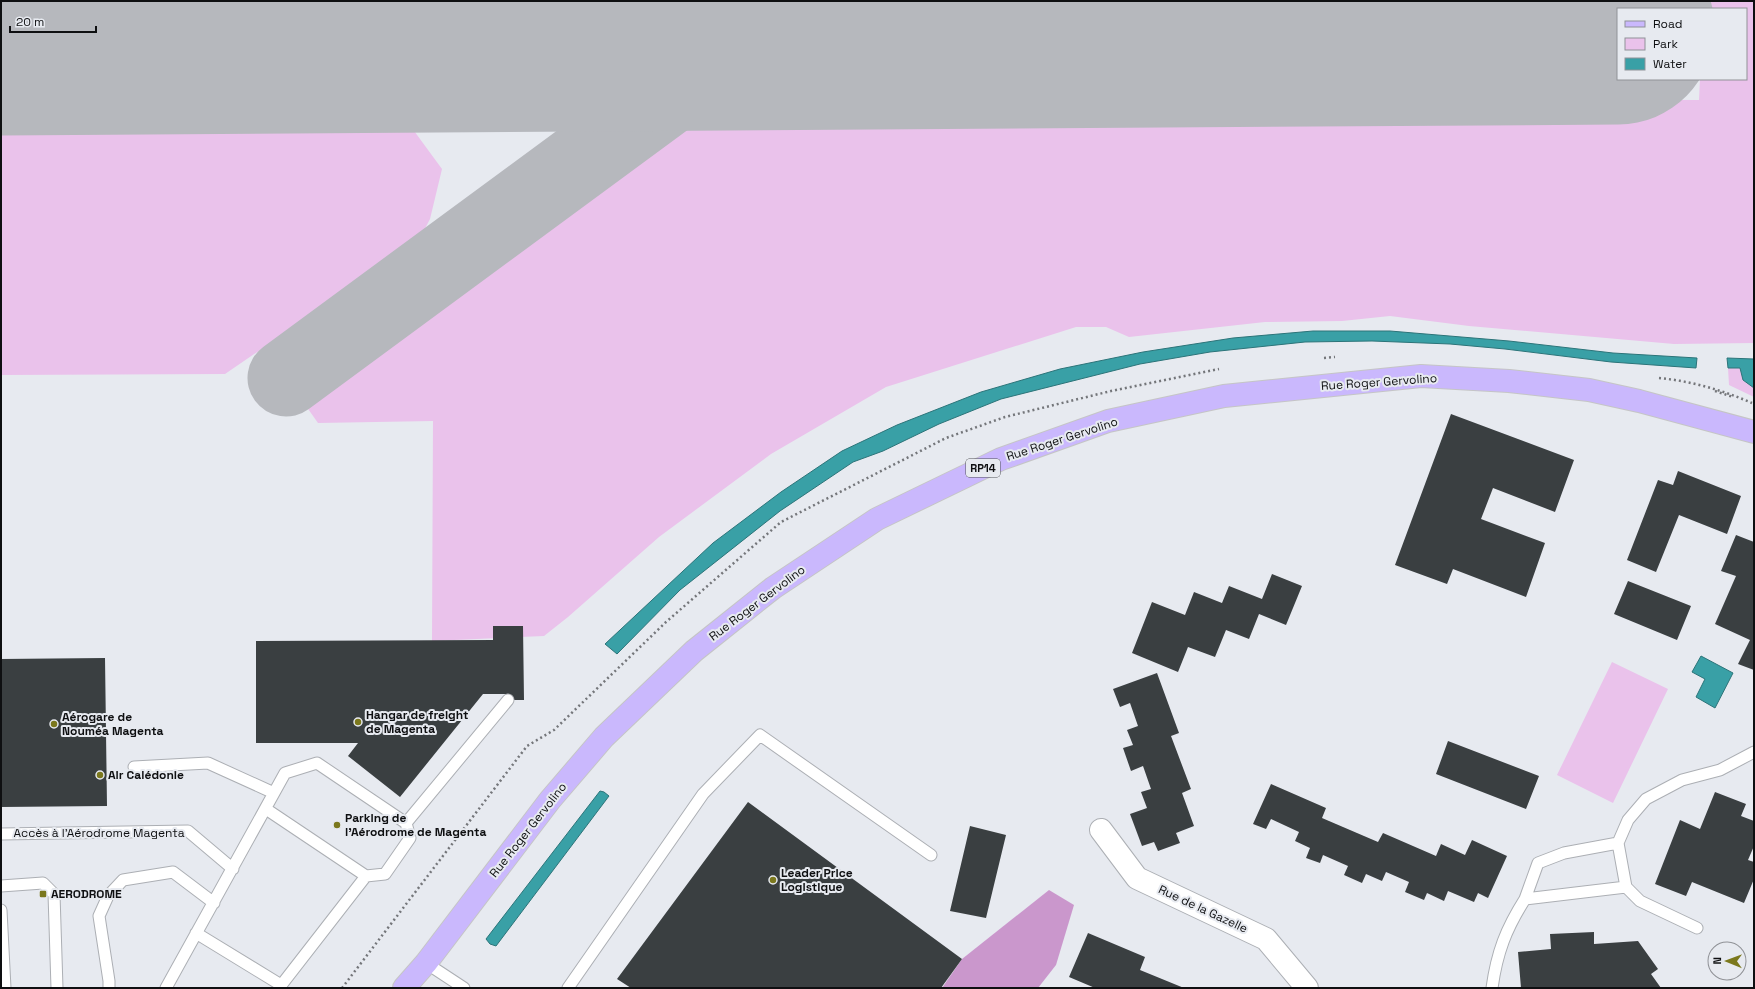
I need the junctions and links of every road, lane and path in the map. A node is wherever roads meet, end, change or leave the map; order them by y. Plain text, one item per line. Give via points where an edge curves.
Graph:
1 (1339, 357) dead end
2 (1324, 358) dead end
3 (1224, 368) dead end
4 (1656, 377) dead end
5 (1754, 405) edge
6 (1754, 432) edge
7 (508, 700) dead end
8 (1754, 752) edge
9 (134, 767) dead end
10 (274, 793) junction
11 (266, 809) junction
12 (406, 823) junction
13 (1101, 830) dead end
14 (1, 834) edge
15 (1618, 843) junction
16 (931, 855) dead end
17 (233, 869) junction
18 (366, 876) junction
19 (1, 886) edge
20 (1626, 887) junction
21 (1525, 899) junction
22 (214, 903) junction
23 (1, 910) edge
24 (1696, 928) dead end
25 (196, 933) junction
26 (426, 963) junction
27 (280, 986) edge
28 (5, 988) edge
29 (56, 988) edge
30 (108, 988) edge
31 (166, 988) edge
32 (342, 988) edge
33 (404, 988) edge
34 (464, 988) edge
35 (568, 988) edge
36 (1306, 988) edge
37 (1492, 988) edge

1 - 2 path
3 - 32 path via 1111,391 998,420 946,438 781,522 666,622 554,730 527,746
4 - 5 path via 1680,380 1730,393
6 - 26 main road, Rue Roger Gervolino / RP14 via 1589,390 1508,381 1421,376 1224,396 1108,421 1001,459 877,519 773,588 694,651 604,737 550,800
7 - 12 lane
8 - 15 lane via 1720,770 1682,780 1646,799 1628,820
9 - 10 lane via 208,763
10 - 11 lane
10 - 12 lane via 285,772 317,762
11 - 17 lane
11 - 18 lane
12 - 18 lane via 410,838 385,874
13 - 36 street, Rue de la Gazelle via 1137,878 1266,939
14 - 17 lane, Accès à l'Aérodrome Magenta via 188,831
15 - 20 lane
15 - 21 lane via 1564,853 1538,863
16 - 35 lane via 760,734 703,794
17 - 22 lane
18 - 27 lane
19 - 29 lane via 43,883 54,894
20 - 21 lane
20 - 24 lane via 1640,901
21 - 37 lane via 1509,924 1496,961
22 - 25 lane
22 - 30 lane via 173,872 123,880 108,896 99,916
23 - 28 lane
25 - 27 lane
25 - 31 lane
26 - 33 main road, Rue Roger Gervolino / RP14
26 - 34 lane

